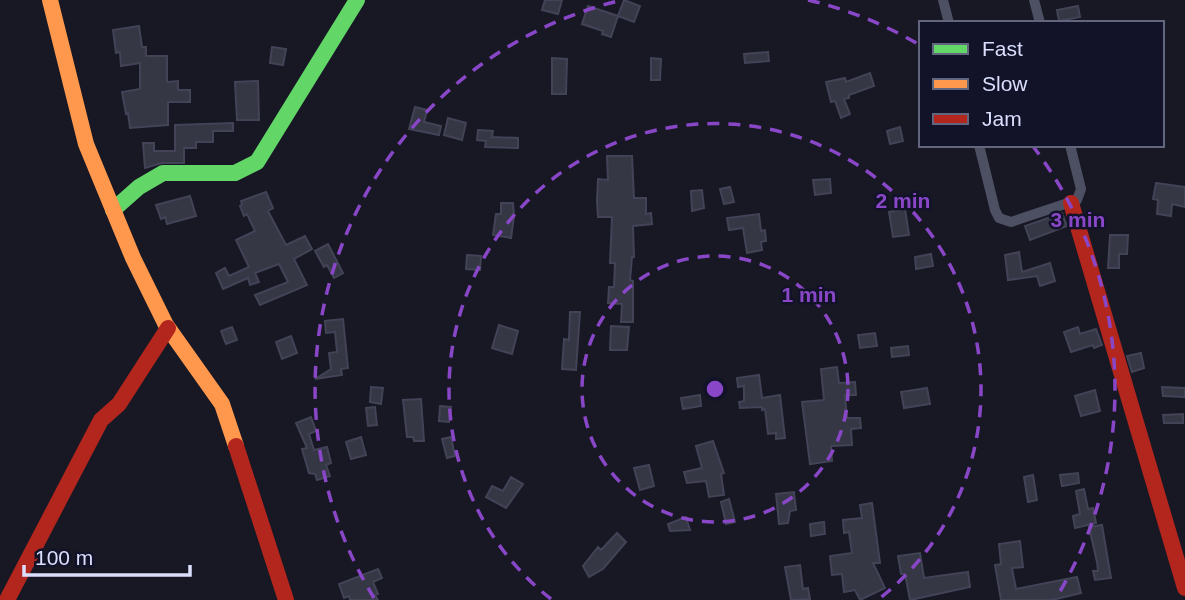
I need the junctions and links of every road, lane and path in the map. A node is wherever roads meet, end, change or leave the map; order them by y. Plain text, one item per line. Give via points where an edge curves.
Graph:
1 (50, 0) edge
2 (356, 0) edge
3 (943, 0) edge
4 (1034, 0) edge
5 (948, 21) edge
6 (1039, 21) edge
7 (979, 147) edge
8 (1070, 147) edge
9 (1071, 203) junction
10 (113, 210) junction
11 (168, 328) junction
12 (1185, 589) edge
13 (7, 600) edge
14 (286, 600) edge

1 - 10 street via 86,144
2 - 10 street via 257,162 235,173 163,173
3 - 5 street
4 - 6 street
7 - 9 street via 999,218 1011,222
8 - 9 street via 1081,189
9 - 12 street
10 - 11 street
11 - 13 street via 119,404 101,420
11 - 14 street via 222,404

